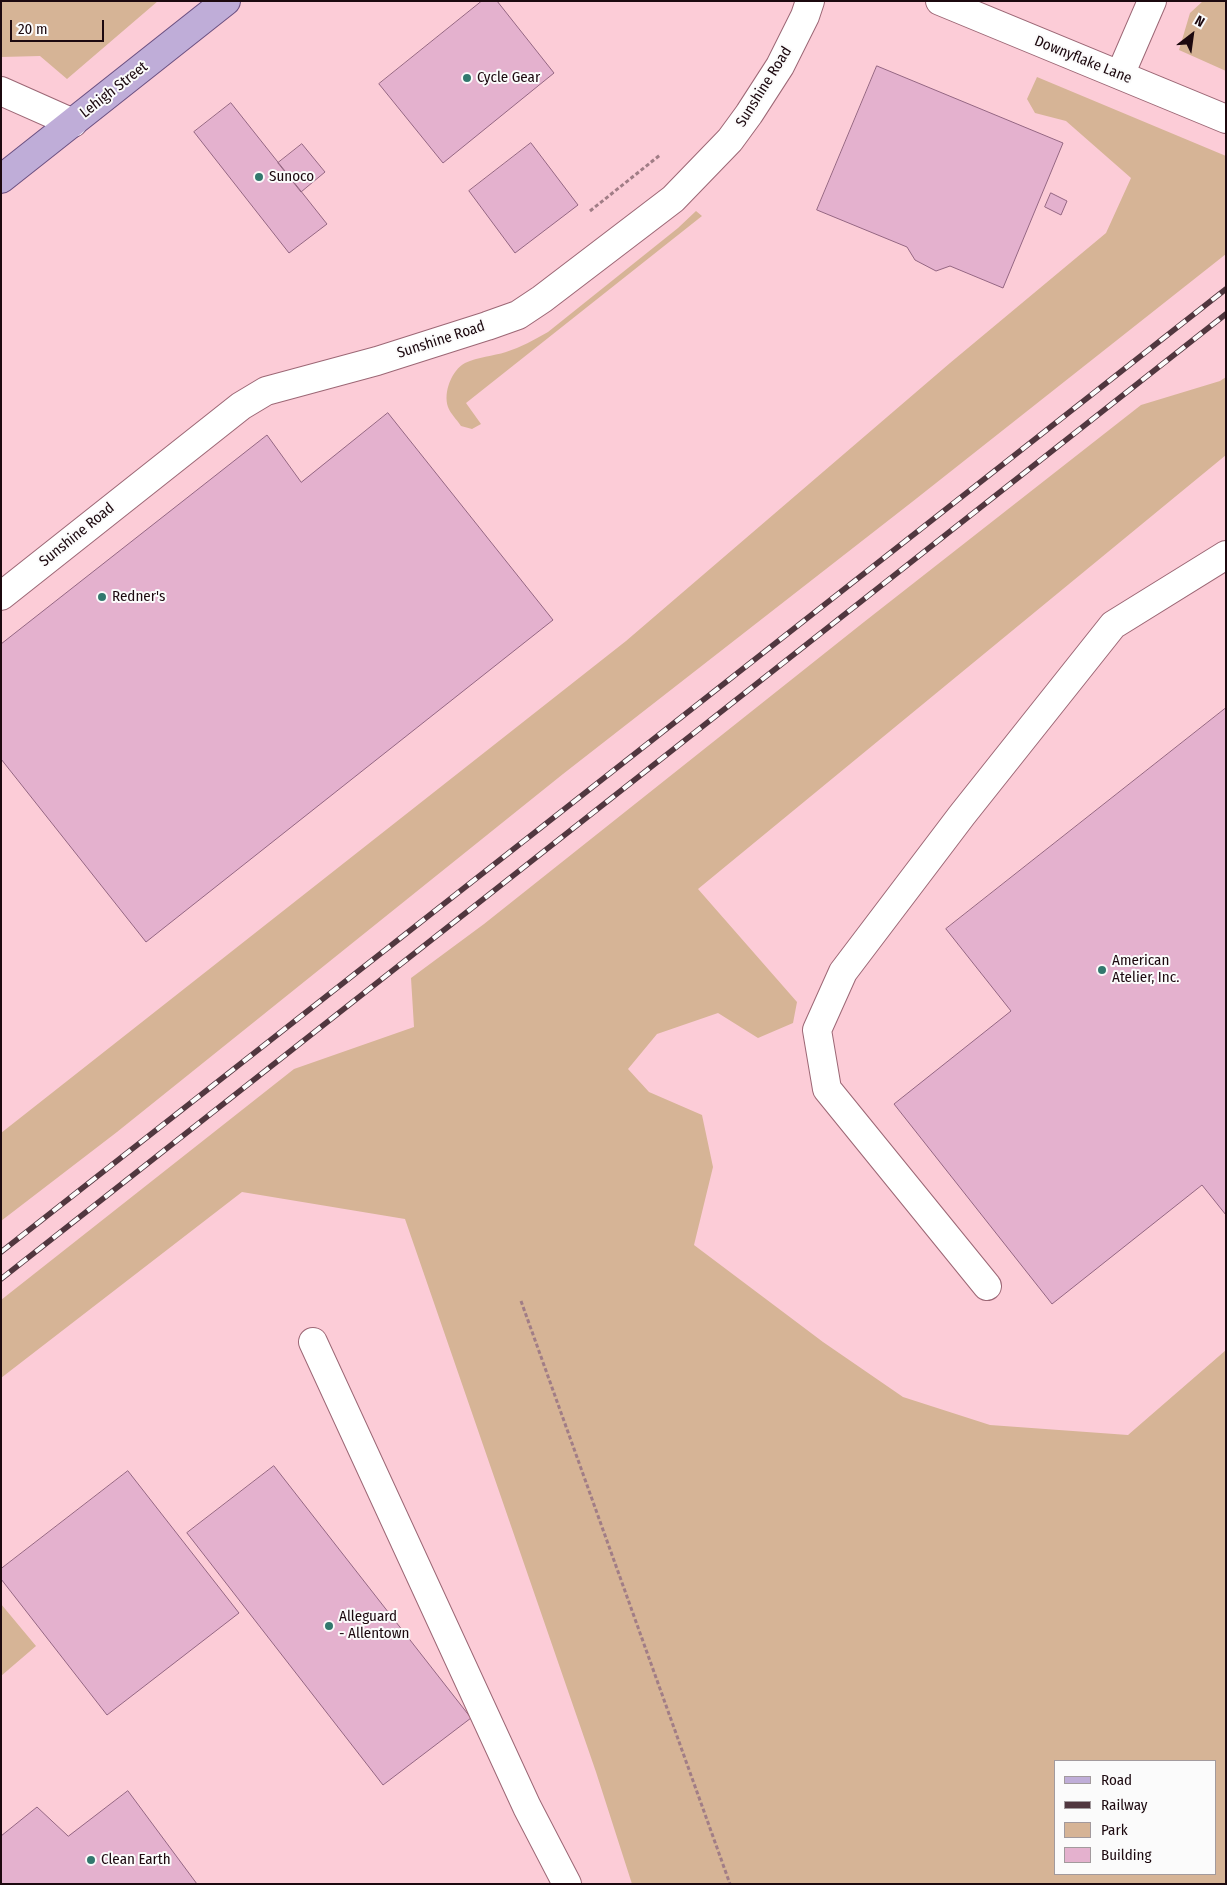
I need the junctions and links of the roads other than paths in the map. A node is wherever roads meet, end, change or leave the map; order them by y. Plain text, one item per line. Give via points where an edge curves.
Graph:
1 (226, 1) edge
2 (810, 1) edge
3 (940, 1) edge
4 (1152, 1) edge
5 (982, 9) edge
6 (1120, 75) junction
7 (1, 91) edge
8 (1226, 119) edge
9 (72, 123) junction
10 (1, 179) edge
11 (1226, 555) edge
12 (1, 596) edge
13 (987, 1286) dead end
14 (313, 1342) dead end
15 (566, 1884) edge

1 - 9 main road, Lehigh Street
2 - 12 street, Sunshine Road via 780,66 730,140 673,199 542,299 518,315 487,326 377,361 266,391 241,406
3 - 5 street, Downyflake Lane
4 - 6 street
5 - 6 street, Downyflake Lane
6 - 8 street, Downyflake Lane
7 - 9 street
9 - 10 main road, Lehigh Street
11 - 13 street via 1113,625 843,972 818,1030 827,1089
14 - 15 street via 527,1807

